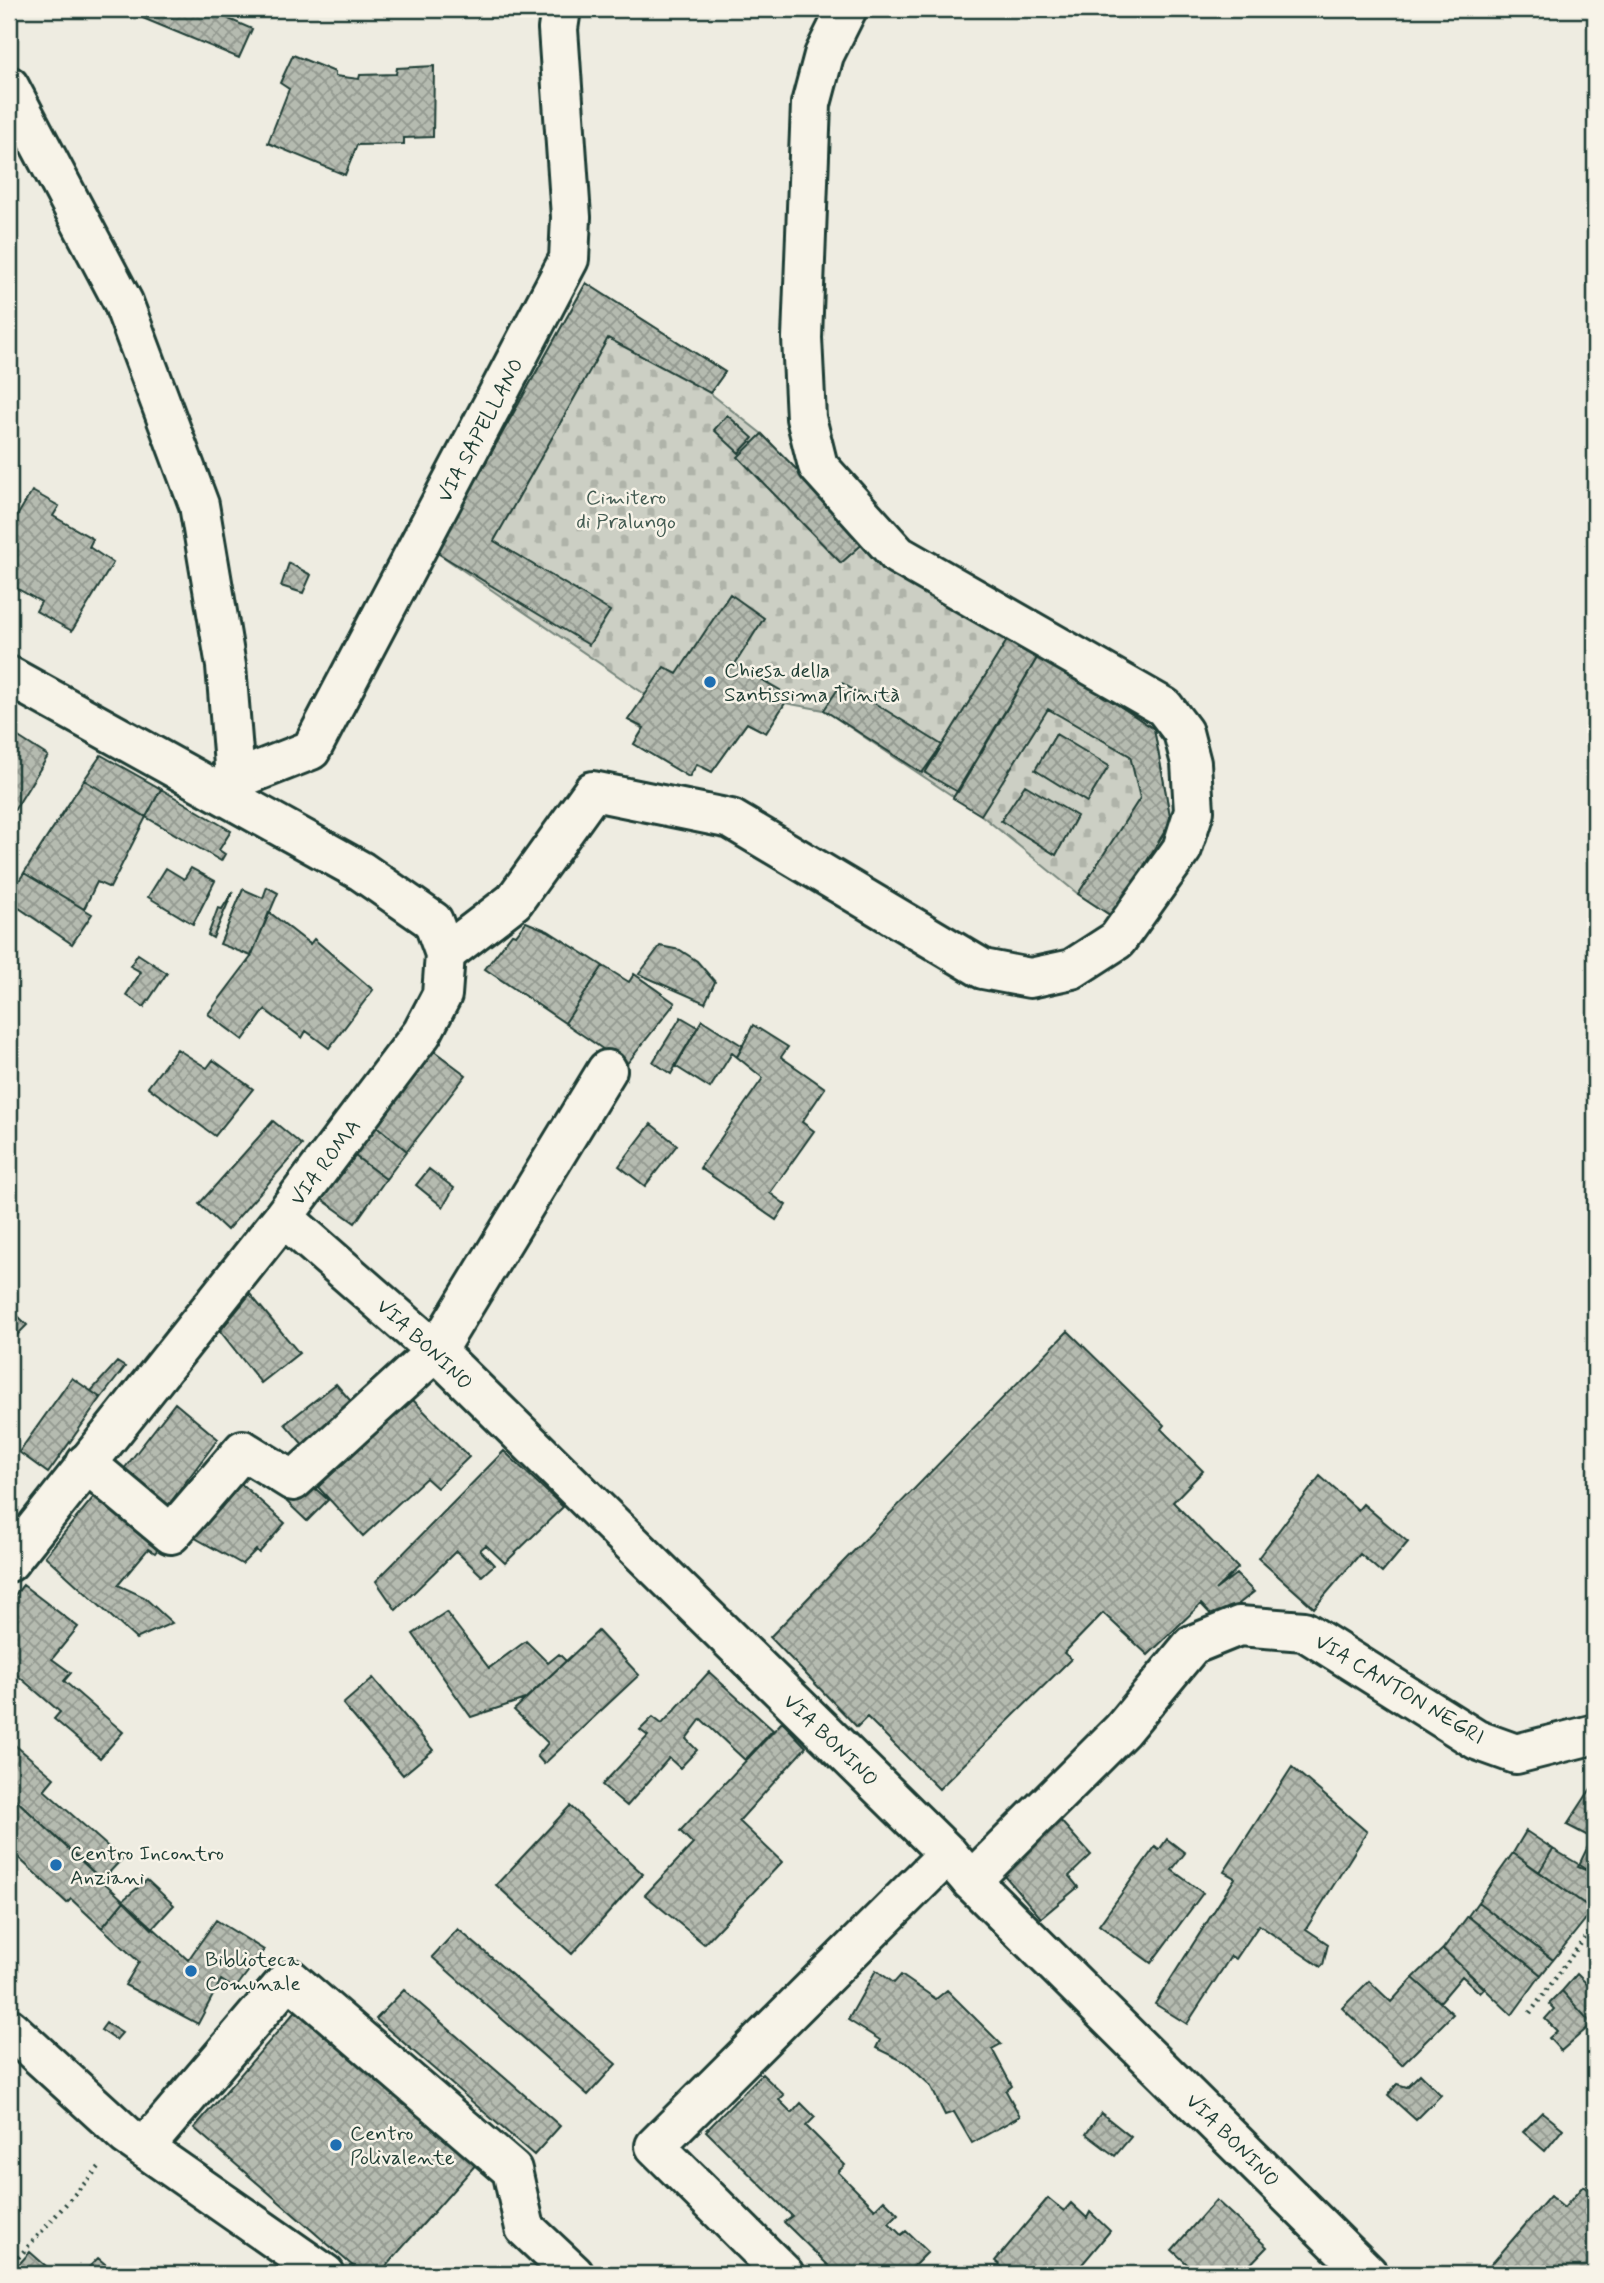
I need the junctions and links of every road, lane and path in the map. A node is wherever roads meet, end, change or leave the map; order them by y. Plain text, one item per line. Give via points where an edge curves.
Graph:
1 (561, 9) edge
2 (847, 9) edge
3 (9, 86) edge
4 (9, 676) edge
5 (236, 791) junction
6 (445, 954) junction
7 (607, 1070) dead end
8 (283, 1217) junction
9 (436, 1351) junction
10 (86, 1463) junction
11 (9, 1562) edge
12 (1595, 1734) edge
13 (959, 1867) junction
14 (1595, 1924) edge
15 (1530, 2013) dead end
16 (9, 2028) edge
17 (136, 2142) junction
18 (9, 2268) edge
19 (325, 2274) edge
20 (573, 2274) edge
21 (784, 2274) edge
22 (1368, 2274) edge

1 - 5 street, VIA SAPELLANO via 558,29 571,217 569,259 312,750
2 - 6 street via 824,55 811,104 802,338 806,418 818,466 898,555 1164,707 1183,732 1191,763 1194,811 1182,849 1117,940 1072,969 1030,978 983,969 731,819 593,791 514,901
3 - 5 street via 123,302 199,505 226,666
4 - 5 street, VIA ROMA
5 - 6 street, VIA ROMA via 433,921
6 - 8 street, VIA ROMA via 442,995 422,1033
7 - 9 street
8 - 9 street, VIA BONINO
8 - 10 street, VIA ROMA
9 - 10 street via 293,1481 243,1450 171,1534
9 - 13 street, VIA BONINO
10 - 11 street, VIA ROMA
12 - 13 street, VIA CANTON NEGRI via 1516,1754 1477,1740 1304,1632 1239,1626 1192,1645 1122,1730
13 - 21 street, VIA CANTON NEGRI via 655,2146
13 - 22 street, VIA BONINO
14 - 15 path
16 - 17 street
17 - 18 path
17 - 19 street
17 - 20 street via 289,1978 512,2170 525,2228

